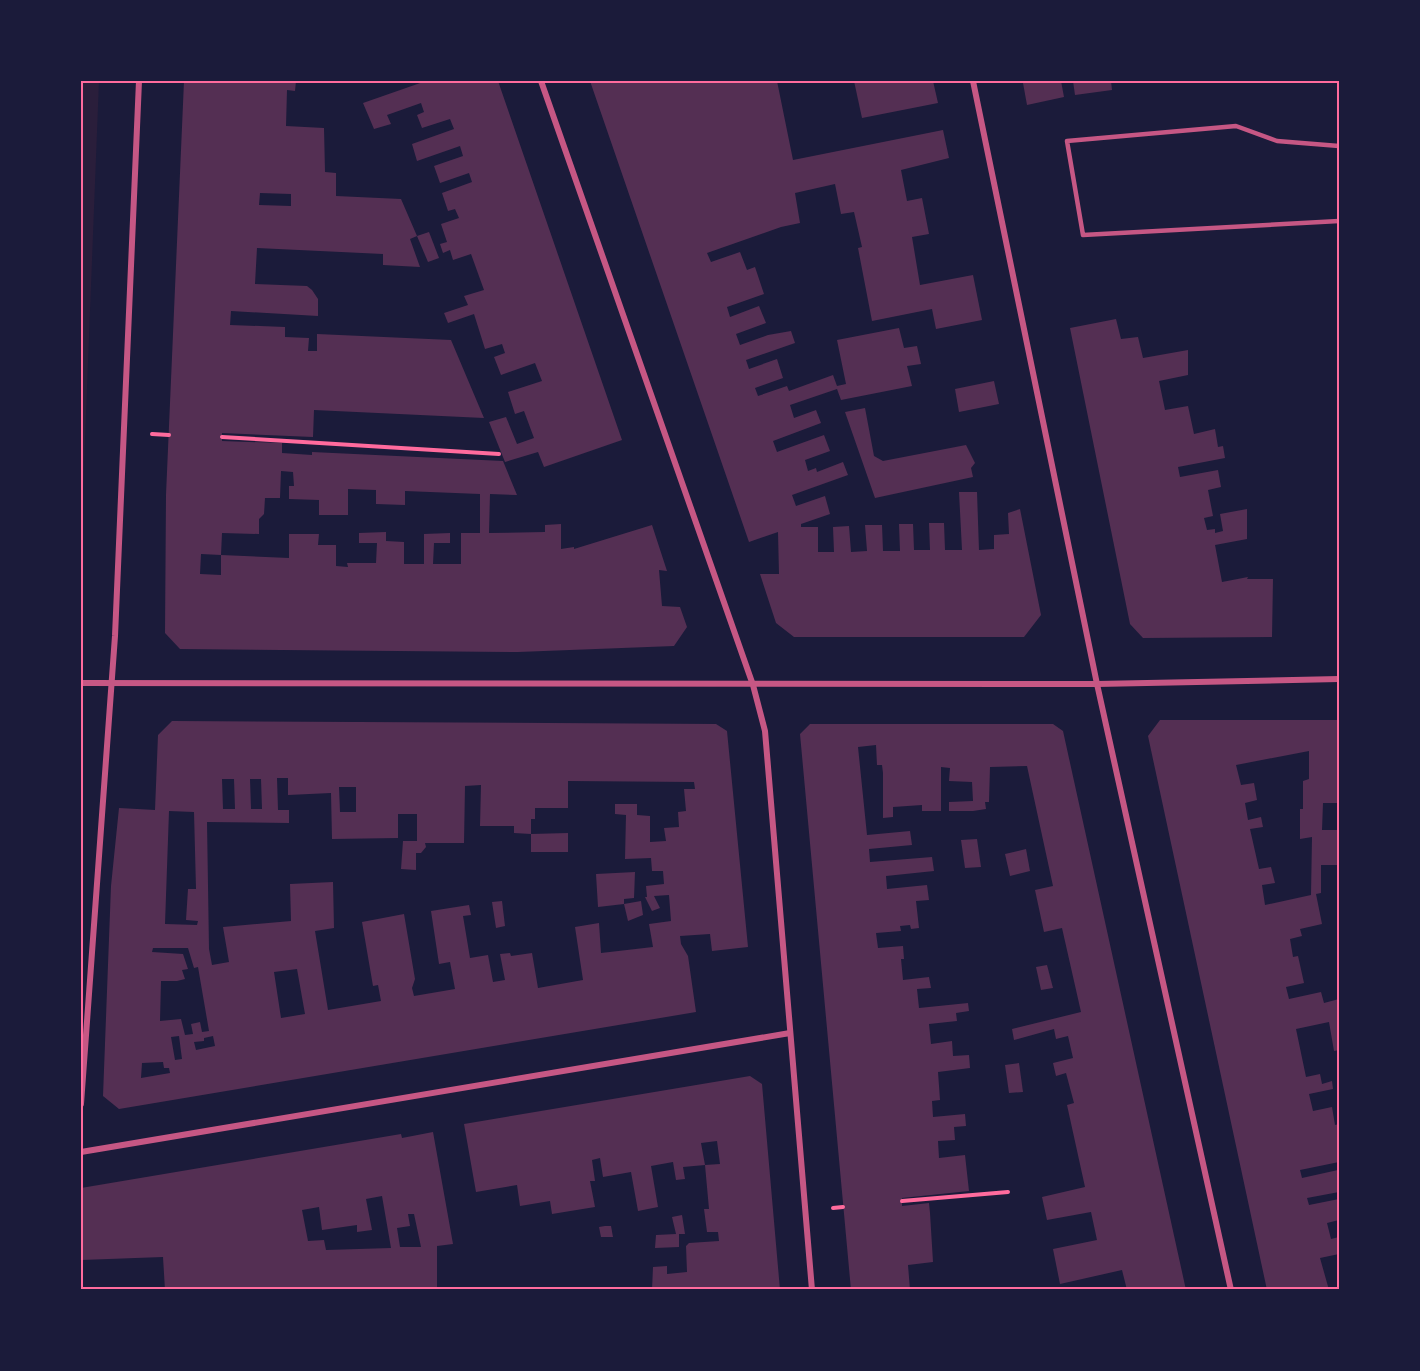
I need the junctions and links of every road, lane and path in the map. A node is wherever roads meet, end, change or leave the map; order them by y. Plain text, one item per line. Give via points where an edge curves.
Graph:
1 (139, 81) edge
2 (541, 81) edge
3 (973, 81) edge
4 (1339, 146) edge
5 (1339, 221) edge
6 (222, 437) dead end
7 (499, 454) dead end
8 (1339, 679) edge
9 (81, 683) edge
10 (111, 683) junction
11 (1097, 684) junction
12 (753, 685) junction
13 (790, 1033) junction
14 (81, 1104) edge
15 (81, 1152) edge
16 (1008, 1192) dead end
17 (902, 1201) dead end
18 (812, 1290) edge
19 (1231, 1290) edge

1 - 10 street
2 - 12 street
3 - 11 street
4 - 5 lane via 1278,141 1236,126 1067,141 1083,235
6 - 7 path
8 - 11 street
9 - 10 street
10 - 12 street
10 - 14 street
11 - 12 street
11 - 19 street
12 - 13 street via 765,731
13 - 15 street
13 - 18 street
16 - 17 path

